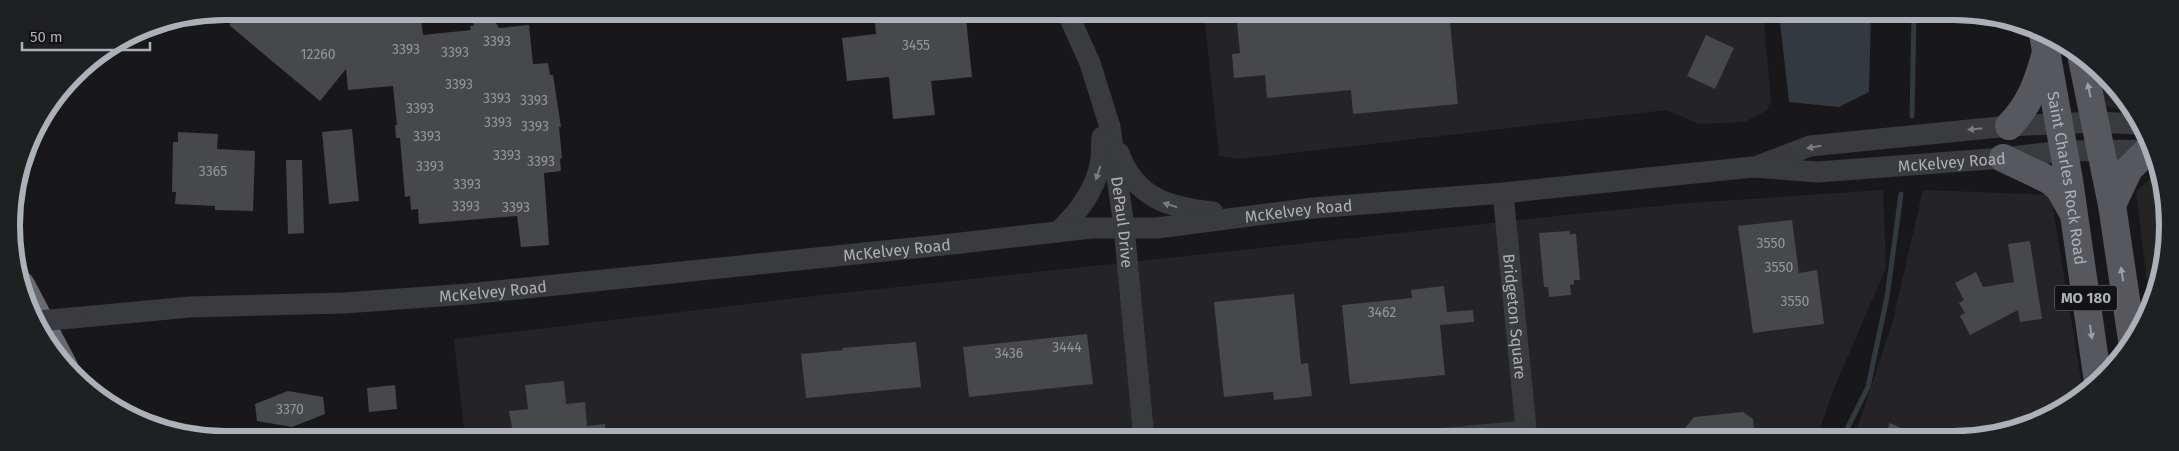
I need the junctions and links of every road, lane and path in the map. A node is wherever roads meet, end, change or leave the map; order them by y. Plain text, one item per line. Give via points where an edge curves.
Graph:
1 (1071, 20) edge
2 (2045, 43) edge
3 (2083, 66) edge
4 (1104, 107) junction
5 (2095, 122) junction
6 (2058, 123) junction
7 (2131, 124) edge
8 (2009, 126) junction
9 (1110, 127) junction
10 (2101, 149) junction
11 (2144, 150) edge
12 (2064, 151) junction
13 (2146, 153) edge
14 (2003, 158) junction
15 (1753, 168) junction
16 (1503, 193) junction
17 (2112, 205) junction
18 (2074, 214) junction
19 (1253, 216) junction
20 (1124, 227) junction
21 (1058, 232) junction
22 (44, 321) edge
23 (2130, 329) edge
24 (2097, 373) edge
25 (1143, 431) edge
26 (1527, 431) edge

1 - 4 street, DePaul Drive via 1090,63
2 - 6 main road, Saint Charles Rock Road / MO 180
2 - 8 main road via 2038,80 2024,110
5 -> 3 main road, MO 180
4 - 9 street, DePaul Drive
4 -> 21 street via 1100,164 1095,182 1073,217
5 - 6 street, McKelvey Road
5 - 7 street, McKelvey Road
5 - 10 main road, MO 180
6 - 8 street, McKelvey Road
6 - 12 main road, Saint Charles Rock Road / MO 180
8 -> 15 street, McKelvey Road via 1810,146
19 -> 9 street via 1186,210 1161,202 1138,186 1124,168
9 - 20 street, DePaul Drive
10 - 11 street, McKelvey Road
10 - 12 street, McKelvey Road
10 - 17 main road, MO 180
12 - 14 street, McKelvey Road
12 - 18 main road, Saint Charles Rock Road / MO 180
13 - 17 main road via 2129,169
14 - 15 street, McKelvey Road via 1818,172
14 - 18 main road via 2049,180 2059,188
15 - 16 street, McKelvey Road
16 - 19 street, McKelvey Road
16 - 26 street, Bridgeton Square
23 -> 17 main road, MO 180
18 -> 24 main road, Saint Charles Rock Road / MO 180
19 - 20 street, McKelvey Road via 1157,228
20 - 21 street, McKelvey Road
20 - 25 street, DePaul Drive
21 - 22 street, McKelvey Road, bridge via 468,294 344,303 136,311

